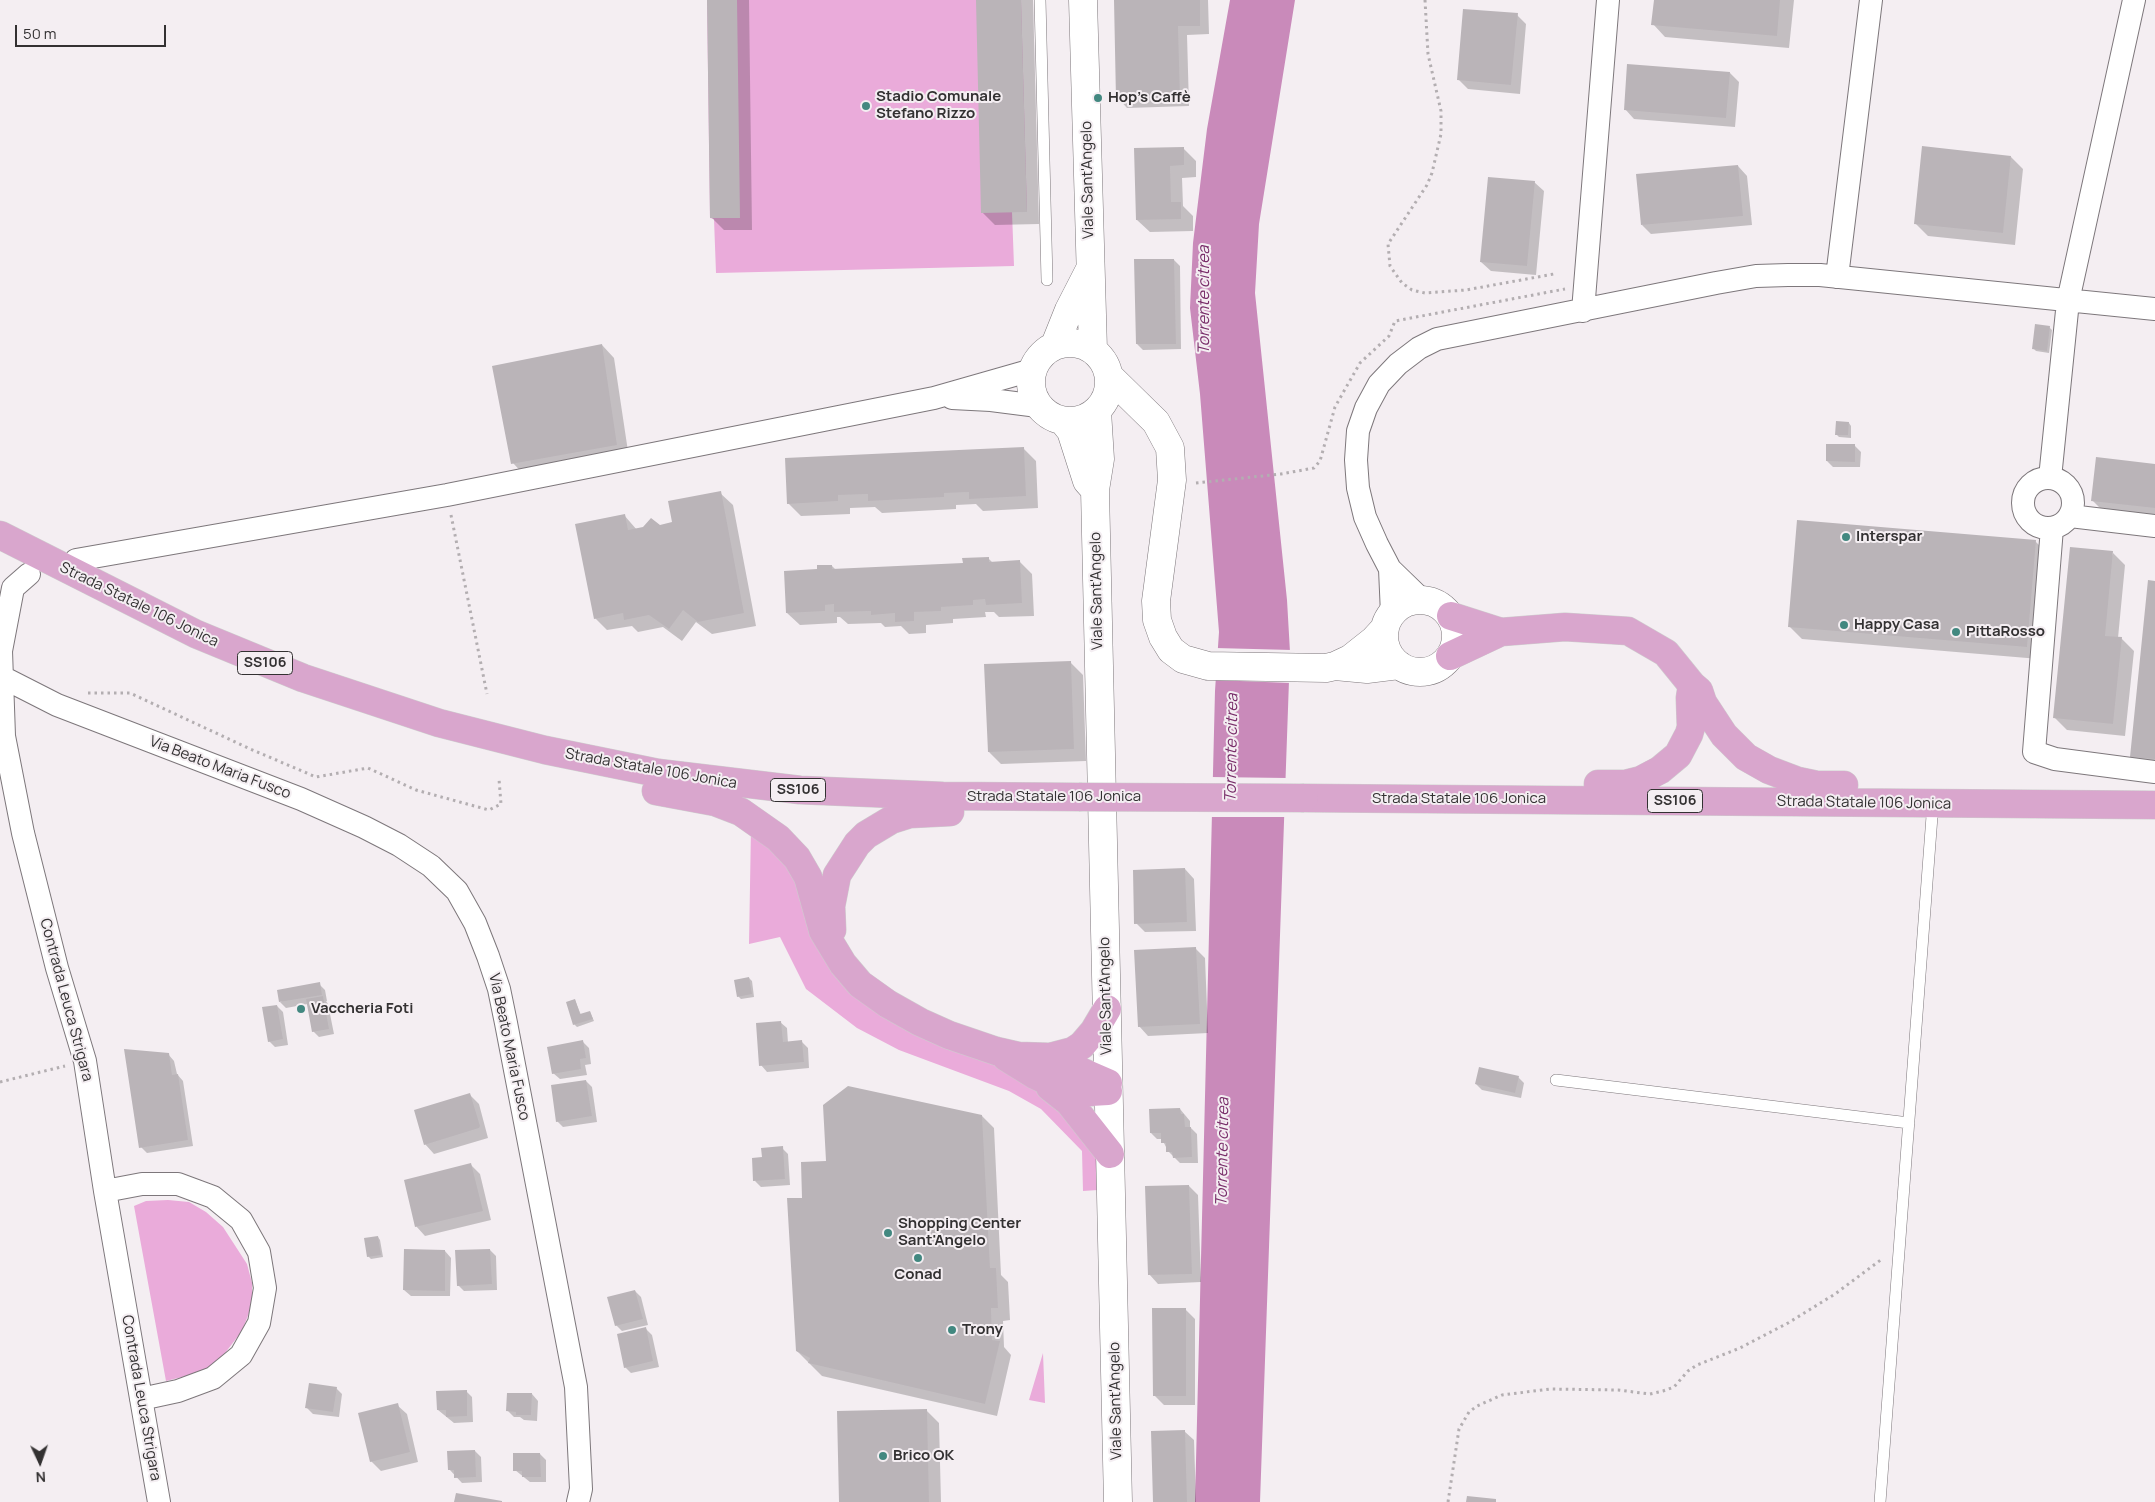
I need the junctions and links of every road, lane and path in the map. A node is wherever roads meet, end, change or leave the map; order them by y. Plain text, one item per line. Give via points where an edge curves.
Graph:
1 (1040, 0) edge
2 (1084, 0) edge
3 (1425, 0) edge
4 (1608, 0) edge
5 (1871, 0) edge
6 (2134, 0) edge
7 (1090, 270) junction
8 (1554, 274) dead end
9 (1837, 277) junction
10 (1047, 280) dead end
11 (2068, 300) junction
12 (2155, 309) edge
13 (1583, 311) junction
14 (1055, 345) junction
15 (1094, 350) junction
16 (1032, 370) junction
17 (1109, 376) junction
18 (934, 398) junction
19 (1038, 406) junction
20 (1098, 409) junction
21 (1063, 421) junction
22 (1156, 422) junction
23 (1281, 474) dead end
24 (2050, 478) junction
25 (1194, 483) dead end
26 (1095, 490) junction
27 (447, 495) junction
28 (2061, 522) junction
29 (2155, 526) edge
30 (0, 535) edge
31 (76, 560) dead end
32 (1390, 569) junction
33 (21, 581) dead end
34 (1422, 600) junction
35 (1451, 616) junction
36 (1389, 621) junction
37 (1501, 632) junction
38 (1450, 656) junction
39 (1399, 665) junction
40 (1335, 666) junction
41 (2, 677) junction
42 (1692, 685) junction
43 (487, 694) dead end
44 (57, 706) junction
45 (545, 750) junction
46 (2155, 772) edge
47 (499, 780) dead end
48 (1067, 797) junction
49 (1417, 798) junction
50 (1933, 804) junction
51 (2020, 804) junction
52 (2155, 805) edge
53 (830, 941) junction
54 (1107, 1010) junction
55 (85, 1061) junction
56 (1037, 1063) junction
57 (1556, 1080) dead end
58 (0, 1082) edge
59 (1108, 1087) junction
60 (1909, 1123) junction
61 (1110, 1154) junction
62 (105, 1191) junction
63 (1900, 1245) junction
64 (141, 1399) junction
65 (159, 1502) edge
66 (578, 1502) edge
67 (1118, 1502) edge
68 (1448, 1502) edge
69 (1880, 1502) edge

1 - 10 lane
2 - 7 main road, Viale Sant'Angelo
3 - 8 path via 1428,54 1441,111 1441,134 1427,185 1388,244 1394,275 1407,286 1435,294
4 - 13 street
5 - 9 street
6 - 11 street
7 - 14 main road, Viale Sant'Angelo
7 - 15 main road, Viale Sant'Angelo
9 - 11 street
9 - 13 street via 1756,276
11 - 12 street
11 - 24 street
13 - 32 street via 1437,339 1398,364 1379,384 1361,423 1356,460 1365,517
14 - 15 main road via 1068,342
14 - 16 main road via 1037,359
15 - 17 main road
16 - 18 street
16 - 19 main road via 1032,395
17 - 20 main road via 1106,398
17 - 22 main road
18 - 19 street
18 - 27 street
19 - 21 main road via 1053,418
20 - 21 main road via 1087,418
20 - 22 main road
20 - 26 main road, Viale Sant'Angelo via 1100,459
21 - 26 main road, Viale Sant'Angelo via 1071,431 1087,481
22 - 40 main road via 1164,435 1172,462 1157,588 1157,620 1171,650 1183,659 1208,666
23 - 25 path
24 - 28 street via 2058,480 2070,491 2073,500
24 - 28 street via 2042,478 2029,486 2023,508 2031,522 2045,528
26 - 54 main road, Viale Sant'Angelo
27 - 31 street
27 - 43 path
28 - 29 street
28 - 46 street via 2034,752 2055,759
30 - 45 main road, Strada Statale 106 Jonica / SS106 via 196,634 303,678 439,723
32 - 34 street
32 - 36 street
33 - 41 street, Contrada Leuca Strigara via 1,651
34 - 35 main road via 1434,602
34 - 36 main road via 1400,606
35 - 37 main road
35 - 38 main road via 1456,636
36 - 39 main road via 1387,648
36 - 40 main road via 1362,650
37 - 38 main road
37 - 42 main road via 1565,627 1628,631 1666,653
38 - 39 main road via 1432,670 1409,670
39 - 40 main road via 1367,669
41 - 44 street, Via Beato Maria Fusco
41 - 55 street, Contrada Leuca Strigara via 4,736 23,833 57,968
42 - 49 main road via 1691,727 1684,745 1668,765 1641,780 1625,784 1451,784
42 - 51 main road via 1700,691 1713,719 1736,748 1780,775 1817,785 1970,788
44 - 47 path via 90,693 130,693 316,777 368,768 416,790 488,810 501,804
44 - 66 street, Via Beato Maria Fusco via 364,826 431,866 457,891 488,956 506,1023 576,1387 581,1489
45 - 48 main road, Strada Statale 106 Jonica / SS106 via 658,773 782,788 884,794
45 - 53 main road via 624,784 715,802 756,822 797,858 808,877 823,930
48 - 49 main road, Strada Statale 106 Jonica / SS106, bridge
48 - 53 main road via 1023,808 910,814 878,826 857,844 837,875 831,906
49 - 50 main road, Strada Statale 106 Jonica / SS106
50 - 51 main road, Strada Statale 106 Jonica / SS106
50 - 60 lane
51 - 52 main road, Strada Statale 106 Jonica / SS106
53 - 56 main road via 860,984 888,1004 941,1032
54 - 56 main road via 1082,1045
54 - 59 main road, Viale Sant'Angelo
55 - 58 path
55 - 62 street, Contrada Leuca Strigara
56 - 59 main road via 1073,1093
56 - 61 main road
57 - 60 lane
59 - 61 main road, Viale Sant'Angelo
60 - 63 lane
61 - 67 main road, Viale Sant'Angelo
62 - 64 street, Contrada Leuca Strigara
62 - 64 street via 142,1184 178,1184 213,1197 241,1220 259,1252 264,1279 259,1323 241,1355 213,1378 178,1391
63 - 68 path via 1835,1294 1740,1348 1697,1365 1674,1387 1663,1392 1550,1389 1502,1395 1477,1406 1469,1412 1459,1429
63 - 69 lane
64 - 65 street, Contrada Leuca Strigara

